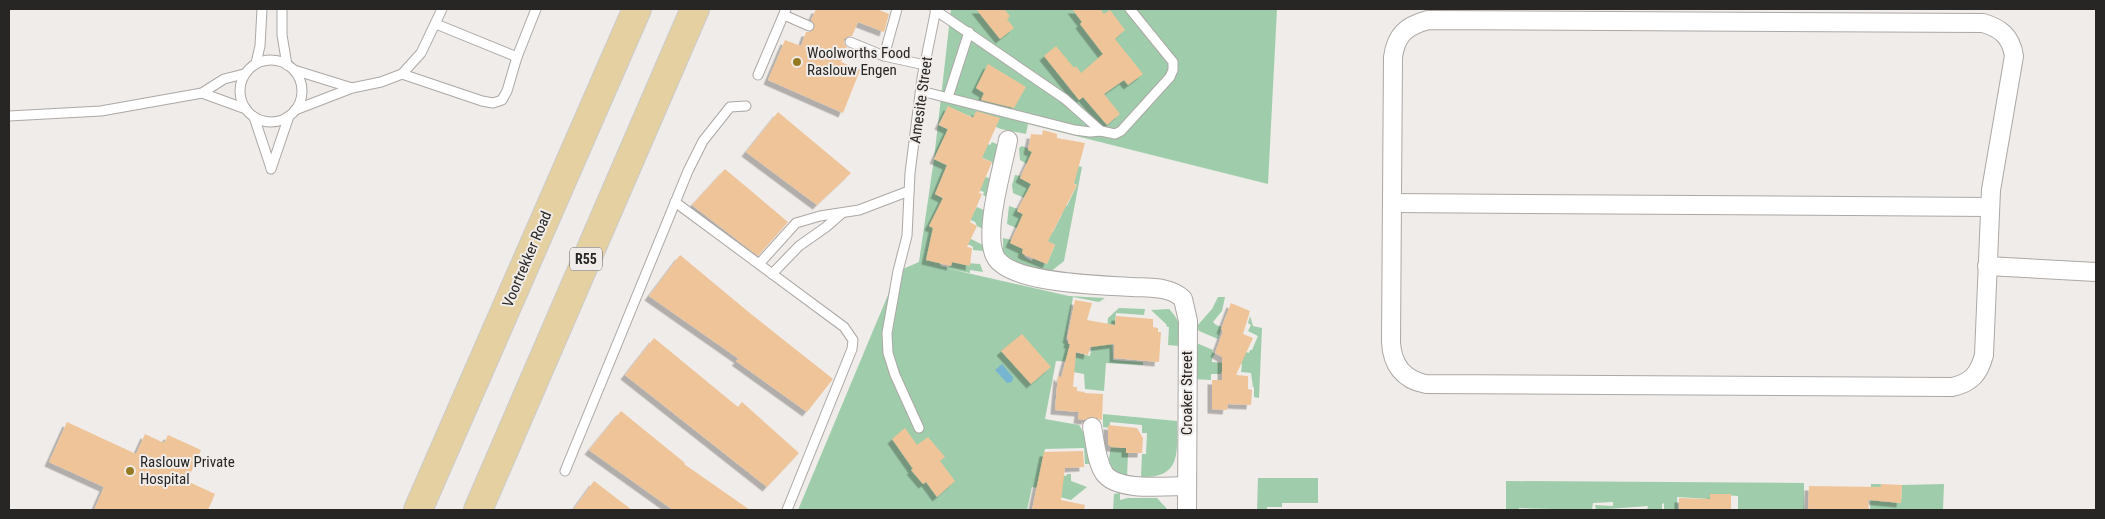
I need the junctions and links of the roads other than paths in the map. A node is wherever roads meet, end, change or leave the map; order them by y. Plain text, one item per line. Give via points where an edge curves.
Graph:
1 (262, 9) edge
2 (282, 9) edge
3 (442, 9) edge
4 (536, 9) edge
5 (616, 9) edge
6 (637, 9) edge
7 (695, 9) edge
8 (897, 9) edge
9 (935, 9) edge
10 (1130, 9) edge
11 (785, 12) edge
12 (1447, 15) edge
13 (436, 24) junction
14 (809, 26) dead end
15 (969, 32) junction
16 (850, 42) dead end
17 (884, 56) junction
18 (517, 58) junction
19 (256, 63) junction
20 (925, 65) junction
21 (291, 67) junction
22 (244, 74) junction
23 (402, 74) junction
24 (758, 75) dead end
25 (352, 88) junction
26 (921, 91) junction
27 (202, 93) junction
28 (948, 97) junction
29 (746, 106) dead end
30 (246, 109) junction
31 (292, 113) junction
32 (9, 116) edge
33 (254, 117) junction
34 (1101, 131) junction
35 (1008, 140) dead end
36 (909, 191) junction
37 (675, 202) junction
38 (1392, 203) junction
39 (1990, 207) junction
40 (841, 214) junction
41 (539, 232) junction
42 (759, 264) junction
43 (1987, 266) junction
44 (2096, 272) edge
45 (772, 274) junction
46 (1092, 427) dead end
47 (920, 428) dead end
48 (566, 471) dead end
49 (1187, 486) junction
50 (418, 510) edge
51 (478, 510) edge
52 (787, 510) edge
53 (1187, 510) edge

1 - 19 lane
2 - 21 lane via 282,35
3 - 13 lane
4 - 18 lane
5 - 41 main road
6 - 41 main road, Voortrekker Road
7 - 51 main road, R55
8 - 17 lane
9 - 15 lane
9 - 20 lane, Amesite Street
10 - 34 lane via 1173,62 1173,70 1170,78 1121,131 1115,134
11 - 14 lane
11 - 24 lane
12 - 38 street via 1409,26 1395,43
12 - 39 street via 1983,23 1997,27 2012,45 2014,56
13 - 18 lane
13 - 23 lane via 421,53
15 - 28 lane
15 - 34 lane via 1065,99
16 - 17 lane
17 - 20 lane
18 - 23 lane via 502,100 493,103
19 - 21 lane via 272,60
19 - 22 lane
20 - 26 lane, Amesite Street
21 - 25 lane
21 - 31 lane via 299,76 302,92 301,100
22 - 27 lane via 224,79
22 - 30 lane via 240,98
23 - 25 lane
25 - 31 lane
26 - 28 lane
26 - 36 lane, Amesite Street
27 - 30 lane
27 - 32 lane via 101,111
28 - 34 lane via 1075,130
29 - 37 lane via 730,107 703,141
30 - 33 lane
31 - 33 lane via 270,122
31 - 33 lane via 271,169
35 - 49 street, Croaker Street via 991,224 995,257 1002,265 1014,272 1055,281 1168,290 1183,300 1188,321
36 - 40 lane
36 - 47 lane, Amesite Street via 907,236 887,334 893,369
37 - 42 lane
37 - 48 lane
38 - 39 street
38 - 43 street via 1392,356 1396,366 1407,377 1426,384 1952,388 1963,385 1980,369 1984,355
39 - 43 street
40 - 42 lane via 796,223
40 - 45 lane via 799,246
41 - 50 main road, Voortrekker Road
42 - 45 lane
43 - 44 street
45 - 52 lane via 844,327 853,340
46 - 49 street via 1103,471 1113,481 1136,486
49 - 53 street, Croaker Street

